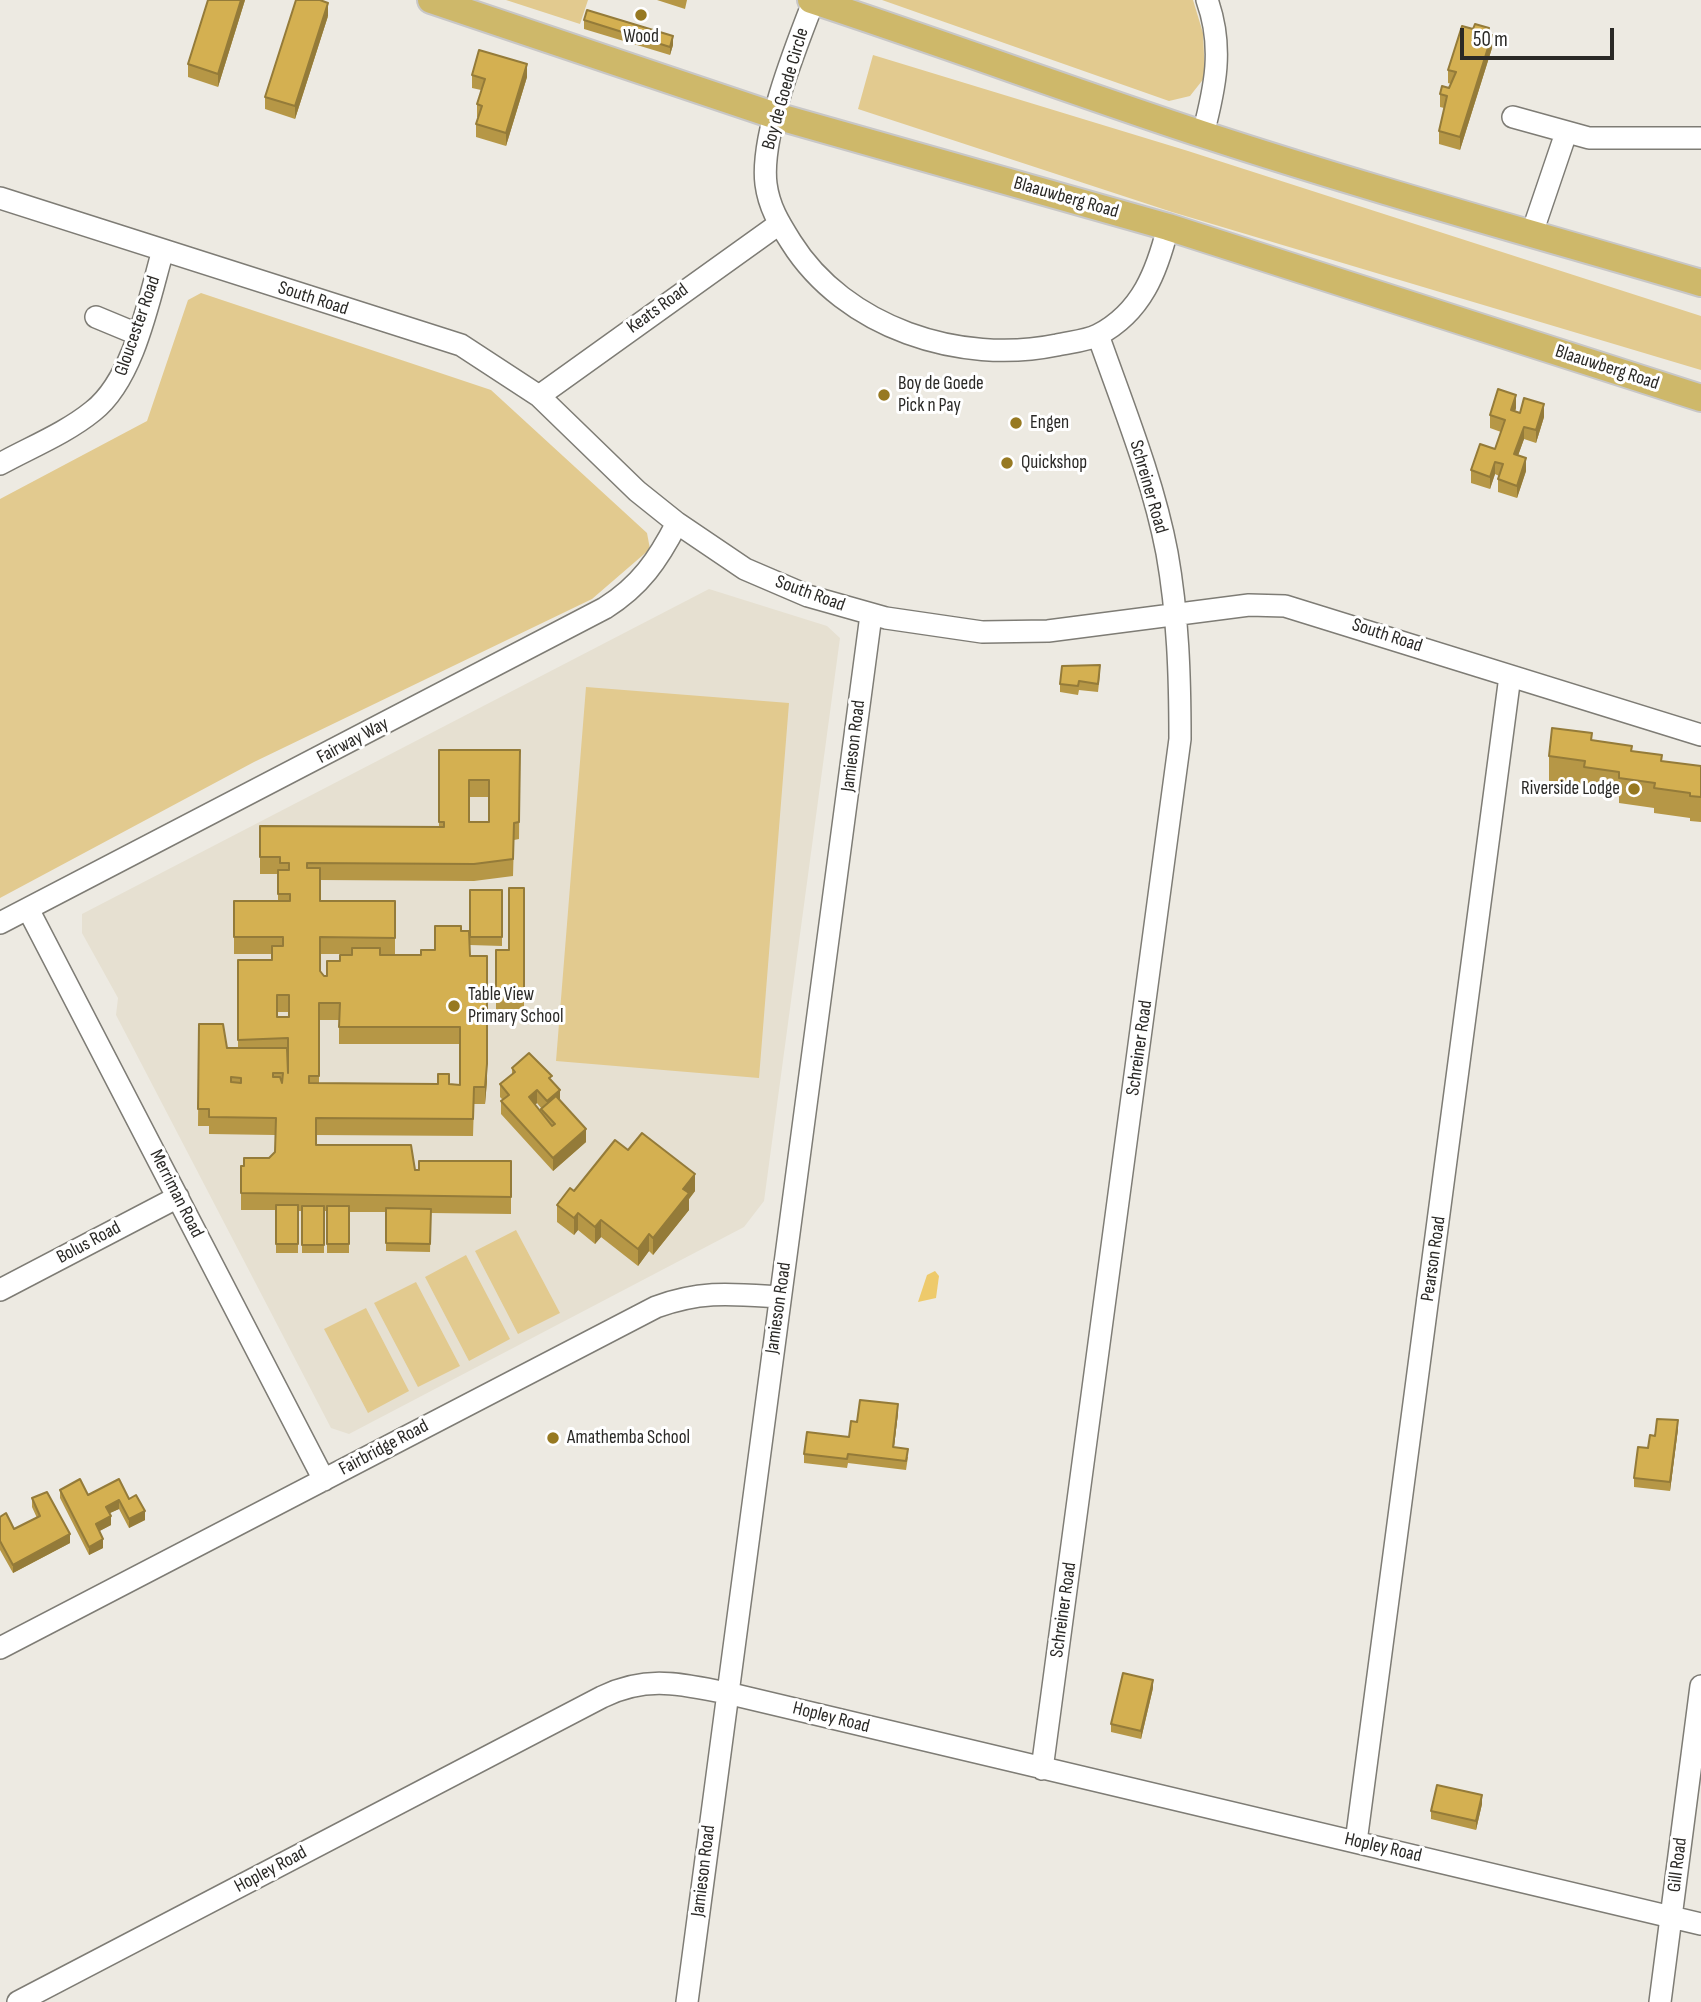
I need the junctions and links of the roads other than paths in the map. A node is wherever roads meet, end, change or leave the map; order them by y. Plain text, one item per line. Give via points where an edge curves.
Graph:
1 (431, 0) edge
2 (813, 0) edge
3 (1207, 0) edge
4 (776, 116) junction
5 (1513, 117) dead end
6 (1566, 133) junction
7 (1203, 134) junction
8 (1701, 138) edge
9 (0, 198) edge
10 (779, 224) junction
11 (1168, 228) junction
12 (1532, 233) junction
13 (163, 250) junction
14 (1701, 283) edge
15 (96, 317) dead end
16 (137, 334) junction
17 (1098, 335) junction
18 (539, 396) junction
19 (1701, 398) edge
20 (0, 464) edge
21 (677, 523) junction
22 (1175, 614) junction
23 (871, 615) junction
24 (1510, 676) junction
25 (1701, 735) edge
26 (28, 909) junction
27 (0, 923) edge
28 (178, 1197) junction
29 (0, 1290) edge
30 (780, 1297) junction
31 (324, 1480) junction
32 (0, 1648) edge
33 (1701, 1686) edge
34 (727, 1693) junction
35 (1042, 1769) junction
36 (1356, 1842) junction
37 (1672, 1916) junction
38 (1701, 1924) edge
39 (18, 2002) edge
40 (687, 2002) edge
41 (1660, 2002) edge

1 - 4 main road, Blaauwberg Road
2 - 4 street, Boy de Goede Circle
2 - 7 main road
3 - 7 street via 1218,48 1216,82
4 - 10 street, Boy de Goede Circle via 765,165 772,210
4 - 11 main road, Blaauwberg Road
5 - 6 street
6 - 8 street via 1589,138
6 - 12 street
7 - 12 main road via 1400,197
9 - 13 street, South Road
10 - 17 street, Boy de Goede Circle via 803,261 829,286 871,316 927,340 974,349 1014,350 1040,349
10 - 18 street, Keats Road
11 - 17 street, Boy de Goede Circle via 1150,286 1126,314
11 - 19 main road, Blaauwberg Road
12 - 14 main road
13 - 16 street, Gloucester Road
13 - 18 street, South Road via 461,345
15 - 16 street
16 - 20 street, Gloucester Road via 118,382 95,410
17 - 22 street, Schreiner Road via 1150,489
18 - 21 street, South Road via 637,491
21 - 23 street, South Road via 745,569 808,596
21 - 26 street, Fairway Way via 649,572 605,608
22 - 23 street, South Road via 1048,631 982,632
22 - 24 street, South Road via 1249,605 1285,606
22 - 35 street, Schreiner Road via 1181,659 1180,739
23 - 30 street, Jamieson Road
24 - 25 street, South Road
24 - 36 street, Pearson Road
26 - 27 street, Fairway Way
26 - 28 street, Merriman Road
28 - 29 street, Bolus Road
28 - 31 street, Merriman Road
30 - 31 street, Fairbridge Road via 706,1293 656,1307
30 - 34 street, Jamieson Road
31 - 32 street, Fairbridge Road
33 - 37 street, Gill Road
34 - 35 street, Hopley Road
34 - 39 street, Hopley Road via 672,1683 644,1682 621,1688
34 - 40 street, Jamieson Road
35 - 36 street, Hopley Road
36 - 37 street, Hopley Road
37 - 38 street, Hopley Road
37 - 41 street, Gill Road

